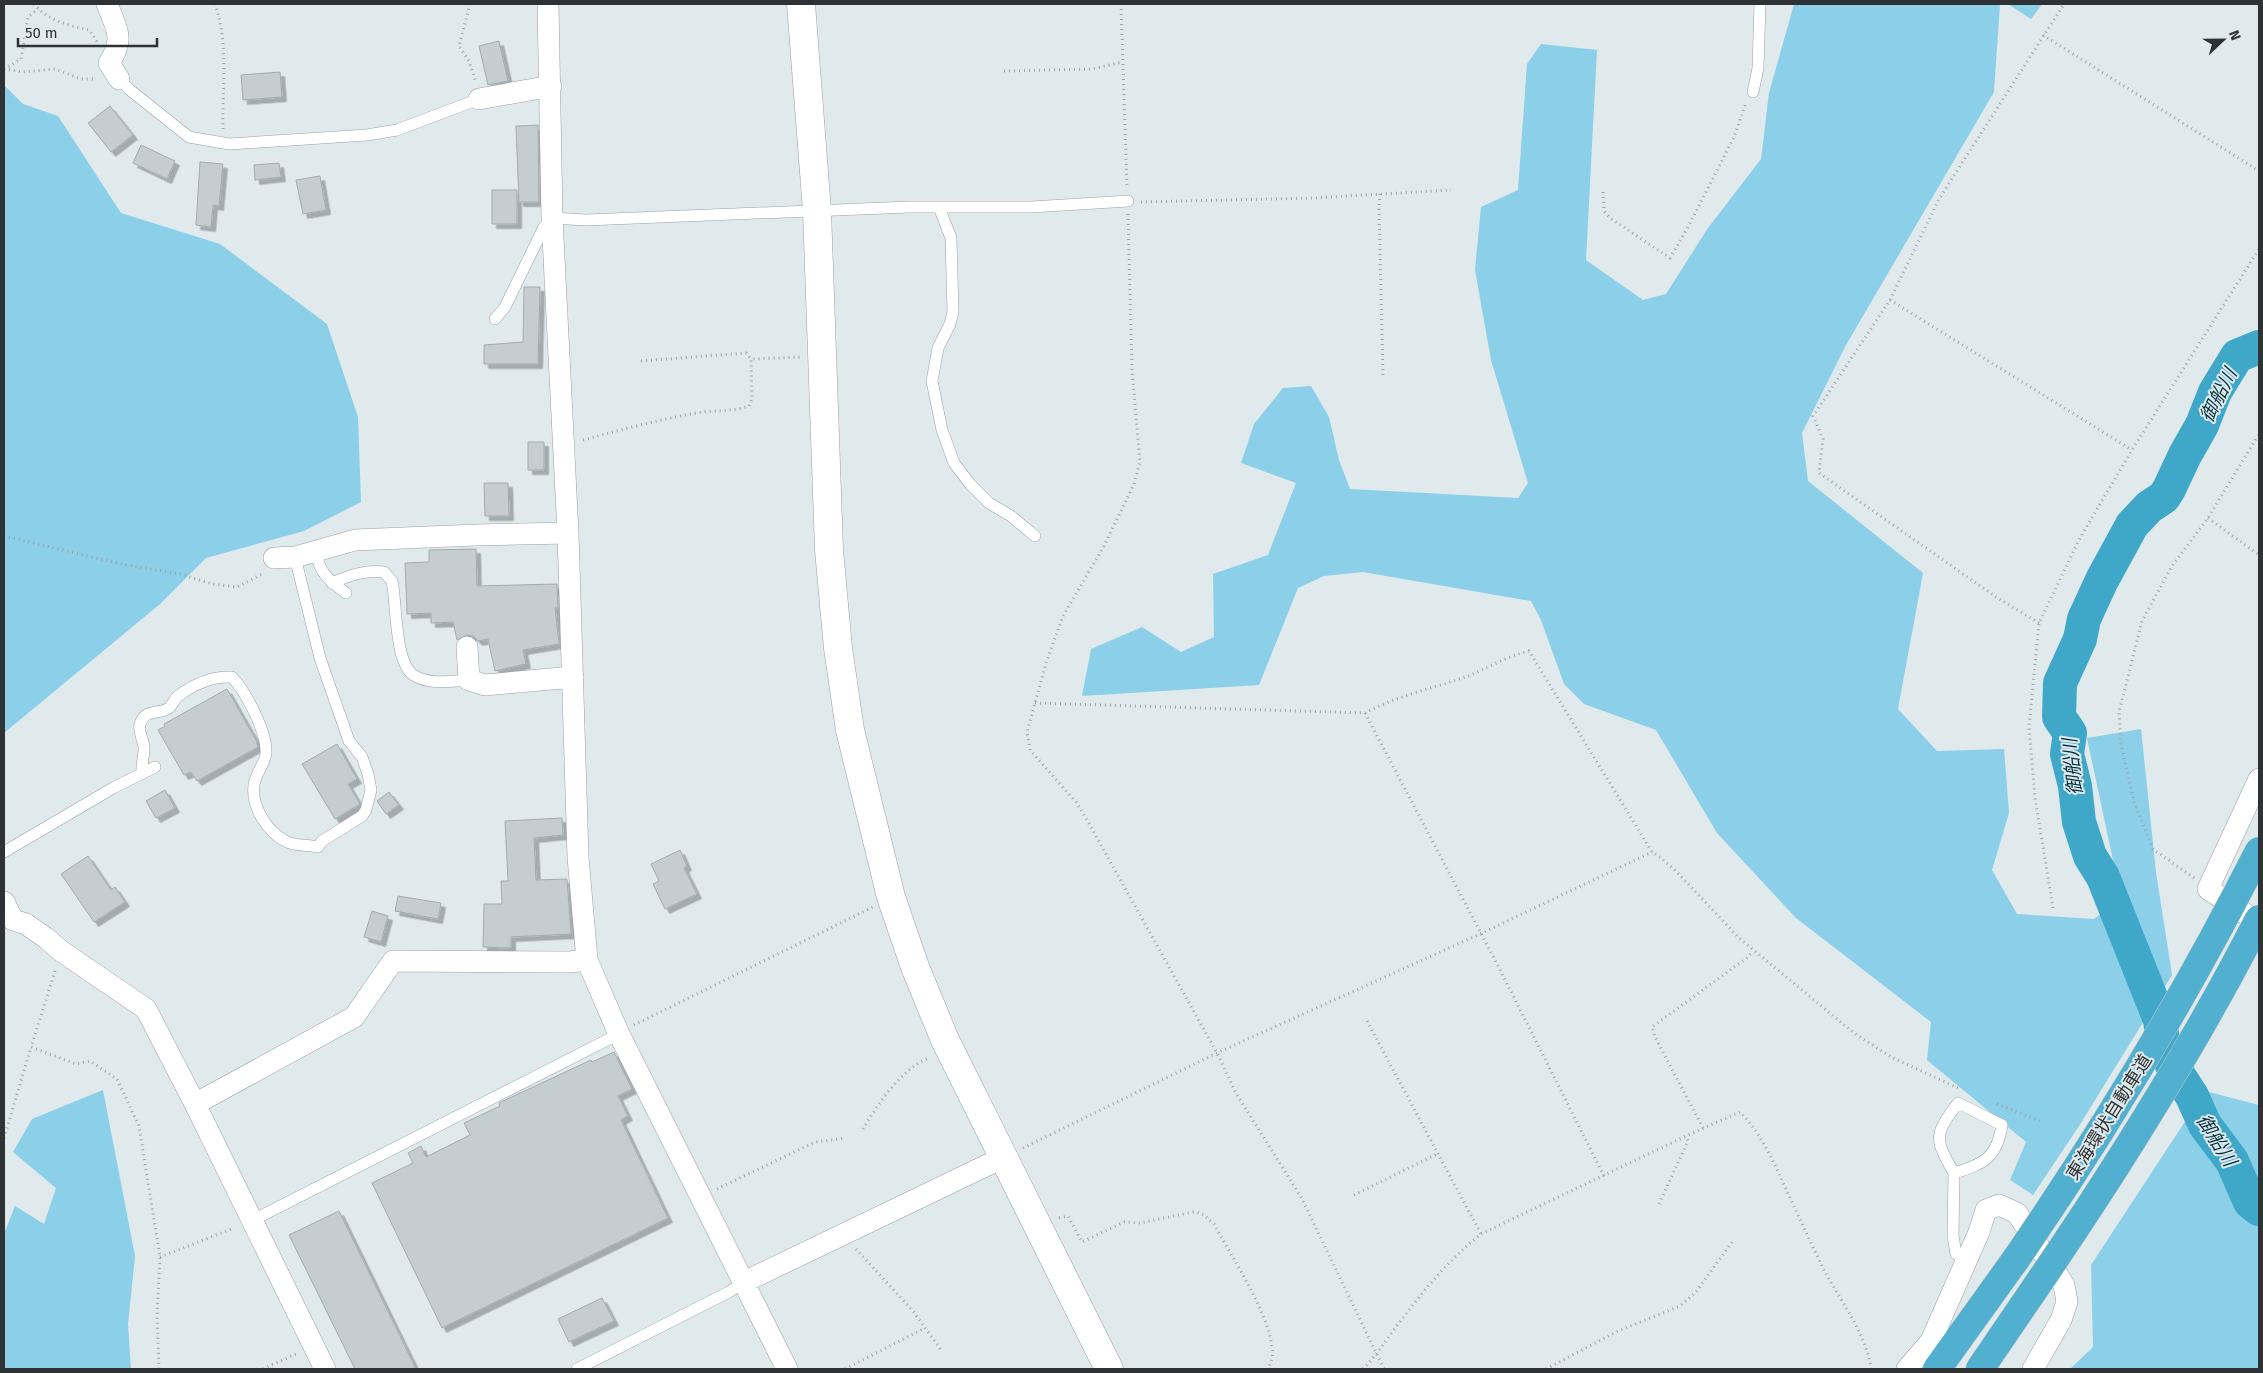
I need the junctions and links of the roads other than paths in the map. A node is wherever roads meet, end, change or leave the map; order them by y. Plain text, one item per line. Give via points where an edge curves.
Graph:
1 (107, 4) edge
2 (548, 4) edge
3 (800, 4) edge
4 (1760, 4) edge
5 (114, 71) joint
6 (551, 86) junction
7 (1753, 92) road end
8 (479, 98) joint
9 (1128, 201) road end
10 (939, 207) junction
11 (817, 212) junction
12 (552, 221) junction
13 (495, 319) dead end
14 (568, 533) junction
15 (1035, 536) dead end
16 (316, 552) junction
17 (295, 557) junction
18 (274, 558) road end
19 (332, 582) junction
20 (346, 593) dead end
21 (467, 647) dead end
22 (572, 677) junction
23 (469, 680) junction
24 (155, 767) dead end
25 (142, 774) junction
26 (2259, 779) edge
27 (4, 852) edge
28 (2259, 852) edge
29 (4, 902) edge
30 (2259, 919) edge
31 (2259, 924) edge
32 (587, 960) junction
33 (619, 1034) junction
34 (195, 1104) junction
35 (1002, 1158) junction
36 (1954, 1173) junction
37 (251, 1221) junction
38 (1966, 1261) junction
39 (744, 1282) junction
40 (325, 1369) edge
41 (577, 1369) edge
42 (788, 1369) edge
43 (1109, 1369) edge
44 (1907, 1369) edge
45 (1937, 1369) edge
46 (1980, 1369) edge
47 (2033, 1369) edge

1 - 5 street via 119,38
2 - 6 street
3 - 11 street
4 - 7 lane via 1758,68
5 - 8 lane via 137,96 189,137 223,144 367,135 397,130
6 - 8 street
6 - 12 street
9 - 10 lane
10 - 11 lane
10 - 15 lane via 951,238 953,312 938,348 932,381 942,430 954,463 970,484 989,504
11 - 12 lane
11 - 35 street via 829,550 850,730 891,897 915,967 949,1049
12 - 13 lane via 544,227 505,307
12 - 14 street
14 - 16 street via 355,540
14 - 22 street
16 - 17 street
16 - 19 lane via 318,567
17 - 18 street
17 - 25 lane via 320,658 350,741 362,757 368,774 370,790 362,816 322,841 318,847 288,842 272,832 261,817 254,798 254,785 266,755 264,738 242,687 232,677 218,676 206,680 177,697 162,712 154,711 145,716 140,724 144,748
19 - 20 lane
19 - 23 lane via 352,574 384,572 392,581 400,652 406,666 414,676 433,682
21 - 23 street
22 - 23 street via 485,685
22 - 32 street via 579,874
24 - 25 lane
25 - 27 lane
26 - 31 street via 2208,889
28 - 45 highway, 東海環状自動車道, bridge via 2146,1059 2064,1189
29 - 34 street via 13,920 26,924 146,1009
30 - 46 highway, 東海環状自動車道, bridge via 2214,1005 2171,1077 2089,1208
32 - 33 street
32 - 34 street via 393,961 354,1017
33 - 37 lane
33 - 39 street
34 - 37 street
35 - 39 street
35 - 43 street
36 - 36 lane via 1989,1156 1999,1144 2002,1125 1958,1103 1941,1125 1938,1138 1941,1151
36 - 38 lane via 1953,1236 1956,1254
37 - 40 street
38 - 44 street via 1930,1341
38 - 47 street via 1986,1210 1999,1205 2017,1214 2064,1285 2067,1302 2061,1320
39 - 41 lane
39 - 42 street

